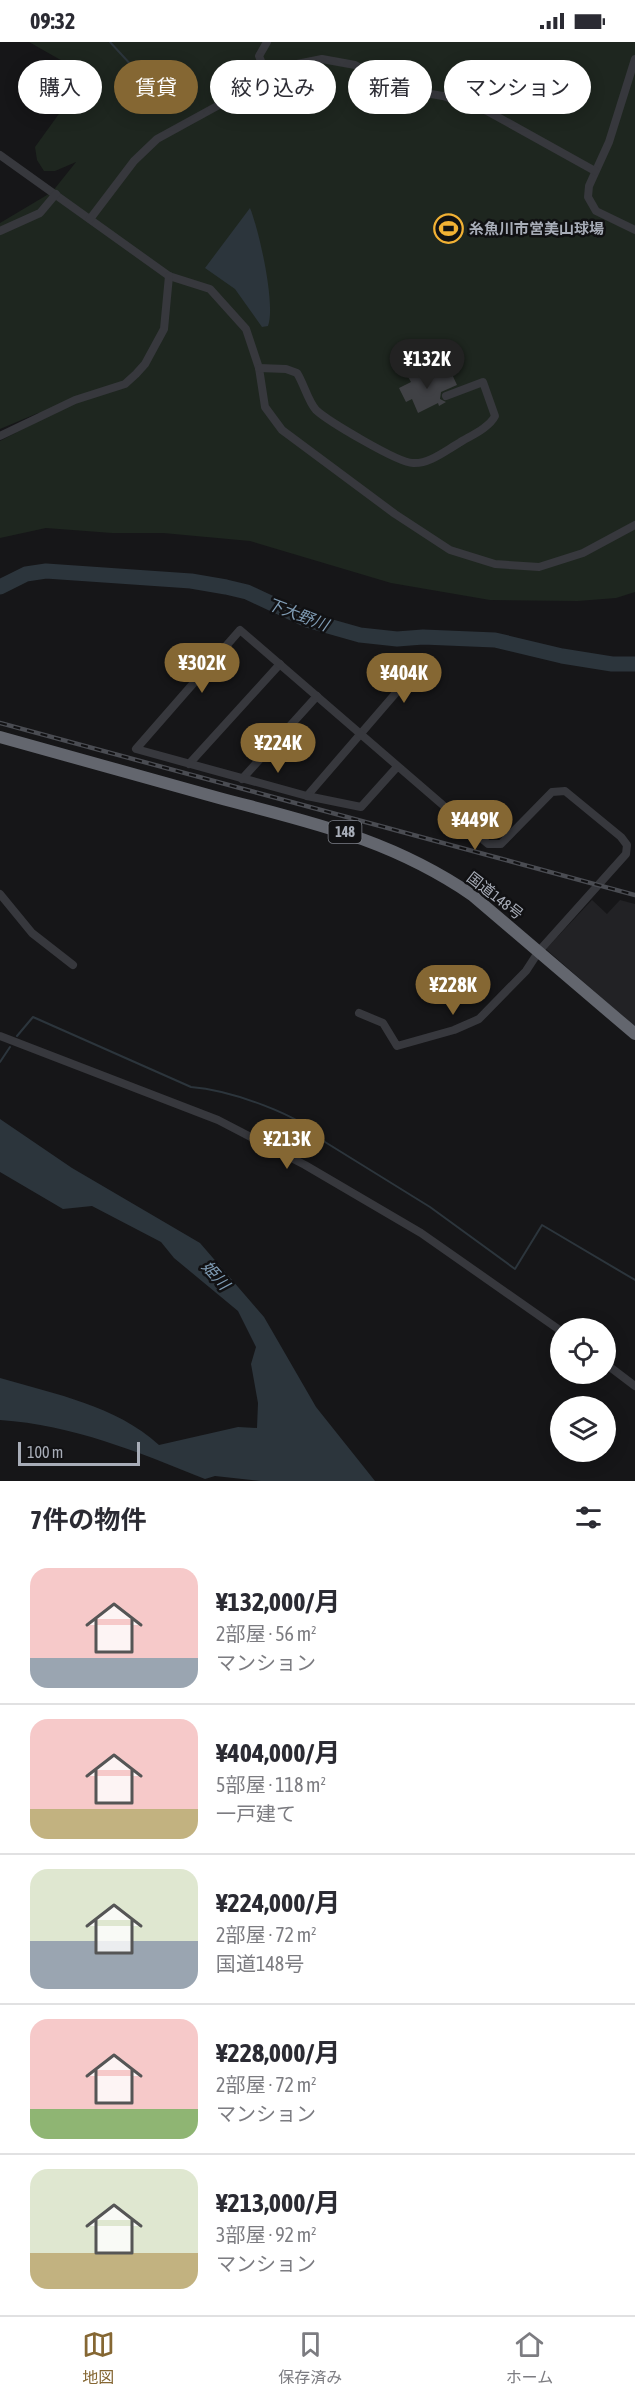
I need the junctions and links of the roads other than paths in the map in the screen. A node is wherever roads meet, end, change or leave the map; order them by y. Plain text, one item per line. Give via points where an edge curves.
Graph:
1 (267, 42) edge
2 (635, 59) edge
3 (261, 60) edge
4 (336, 62) edge
5 (210, 111) edge
6 (0, 155) edge
7 (595, 171) junction
8 (56, 194) junction
9 (90, 219) junction
10 (635, 230) edge
11 (0, 231) edge
12 (169, 276) junction
13 (259, 368) junction
14 (446, 396) dead end
15 (0, 436) edge
16 (635, 525) edge
17 (426, 658) dead end
18 (280, 664) junction
19 (317, 696) junction
20 (362, 734) junction
21 (0, 737) edge
22 (189, 764) junction
23 (397, 767) junction
24 (242, 778) junction
25 (307, 796) junction
26 (0, 894) edge
27 (539, 951) junction
28 (73, 965) dead end
29 (359, 1013) dead end
30 (635, 1034) edge
31 (0, 1036) edge
32 (550, 1323) edge
33 (616, 1372) edge
34 (635, 1386) edge

1 - 3 street
2 - 7 street via 609,142
4 - 7 street via 355,65 394,88 443,96 487,111
5 - 9 street via 151,144
6 - 8 street
7 - 10 street via 588,191 592,208
8 - 9 street
8 - 11 street via 40,213
9 - 12 street
12 - 13 street via 210,289 226,305 246,329
12 - 15 street via 164,329 136,374 125,384 75,400
13 - 14 street via 297,373 321,413 411,464 445,451 495,416 483,382
13 - 16 street via 265,407 282,430 450,550 495,564 539,567 583,553
17 - 20 street
18 - 19 street
18 - 22 street
18 - 22 street via 240,630 136,749
19 - 20 street
19 - 24 street
20 - 23 street
20 - 25 street
21 - 27 highway, 国道148号 / 148 via 372,841 447,878
22 - 24 street
23 - 25 street via 362,807
23 - 27 street via 488,844 501,844 552,792 565,791 621,837 627,845 626,854
24 - 25 street
26 - 28 street via 32,933
27 - 29 street via 479,1019 454,1030 397,1046 383,1023
27 - 30 highway, 国道148号 / 148
31 - 32 street via 218,1120 305,1165 421,1233
33 - 34 street

